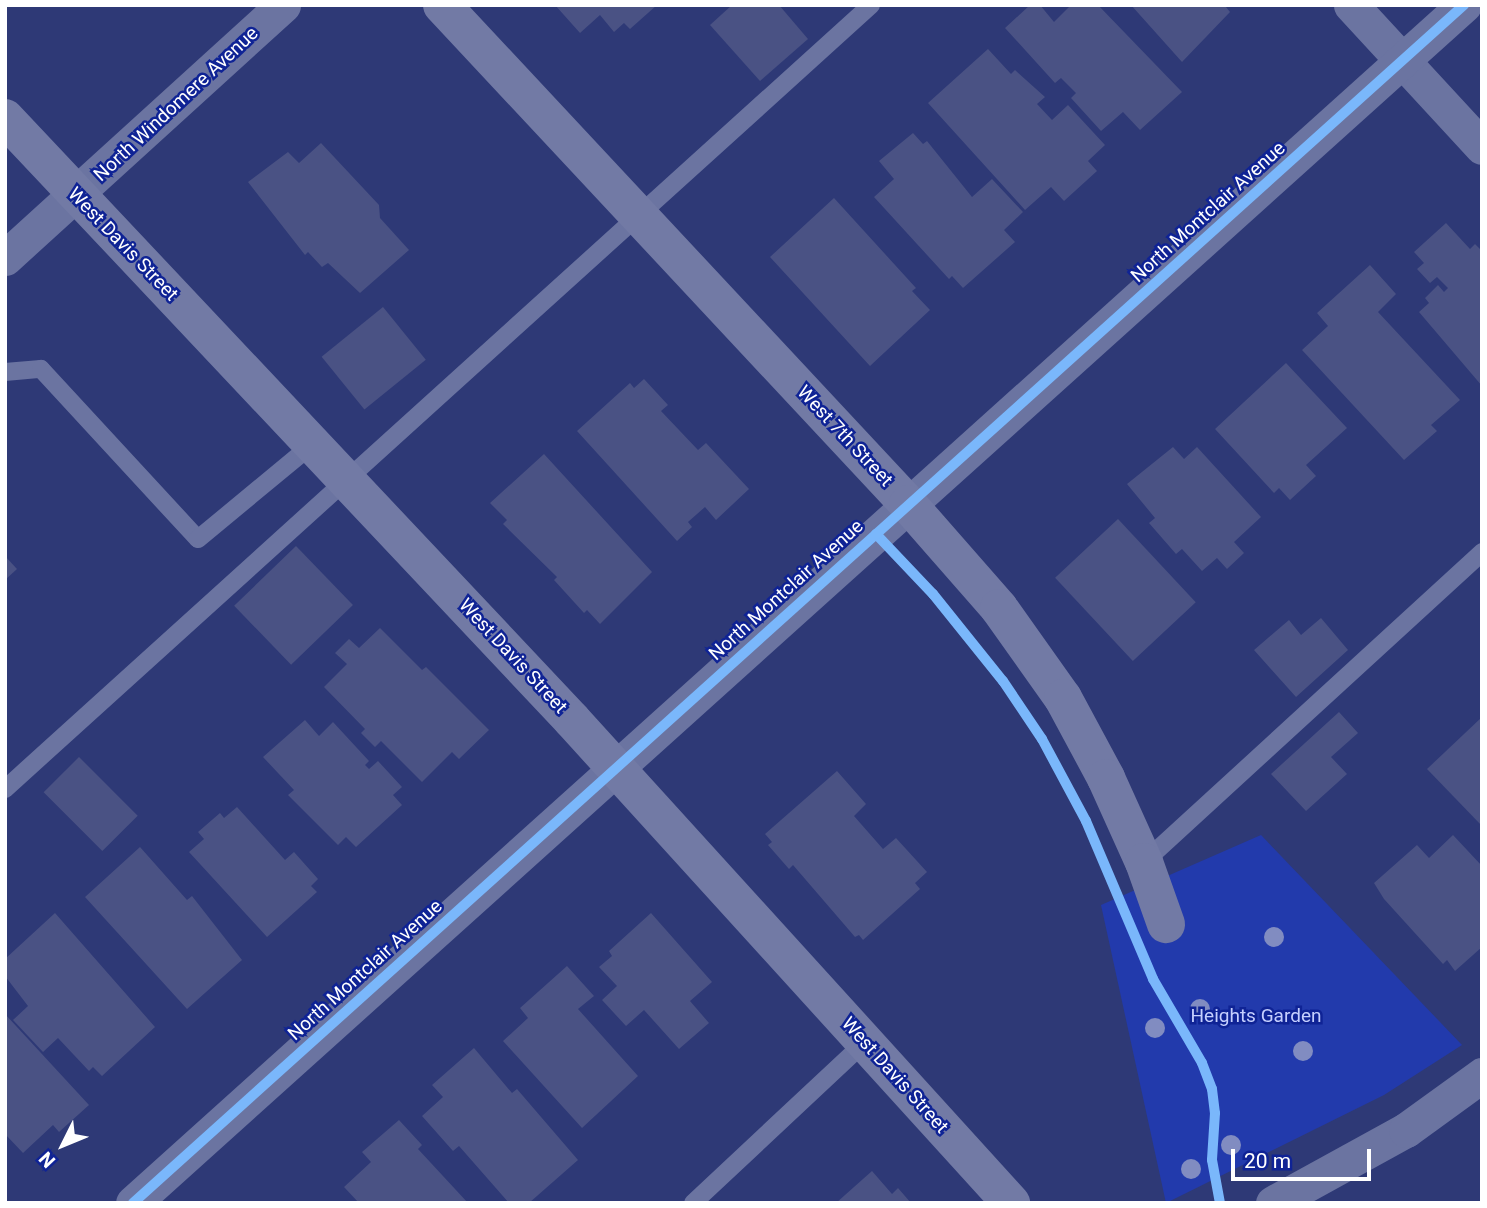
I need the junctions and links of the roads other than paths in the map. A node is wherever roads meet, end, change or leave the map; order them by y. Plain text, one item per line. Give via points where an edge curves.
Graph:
1 (283, 5) edge
2 (442, 5) edge
3 (871, 5) edge
4 (1351, 5) edge
5 (1464, 5) edge
6 (1402, 62) junction
7 (5, 118) edge
8 (1482, 147) edge
9 (76, 196) junction
10 (638, 214) junction
11 (5, 258) edge
12 (5, 372) edge
13 (314, 443) junction
14 (347, 478) junction
15 (908, 504) junction
16 (1482, 552) edge
17 (615, 766) junction
18 (5, 789) edge
19 (1144, 862) junction
20 (1167, 924) dead end
21 (866, 1042) junction
22 (1482, 1075) edge
23 (133, 1203) edge
24 (693, 1203) edge
25 (1011, 1203) edge
26 (1273, 1203) edge

1 - 9 street, North Windomere Avenue
2 - 10 main road, West 7th Street
3 - 10 lane
4 - 6 street
5 - 6 street, North Montclair Avenue
6 - 8 street
6 - 15 street, North Montclair Avenue
7 - 9 main road, West Davis Street
9 - 11 street, North Windomere Avenue
9 - 13 main road, West Davis Street
10 - 14 lane
10 - 15 main road, West 7th Street
12 - 13 lane via 41,369 198,539
13 - 14 main road, West Davis Street
14 - 17 main road, West Davis Street
14 - 18 lane
15 - 17 street, North Montclair Avenue
15 - 19 main road, West 7th Street via 999,608 1063,698 1107,778
16 - 19 lane
17 - 21 main road, West Davis Street
17 - 23 street, North Montclair Avenue
19 - 20 main road, West 7th Street
21 - 24 lane
21 - 25 main road, West Davis Street
22 - 26 street via 1406,1130

